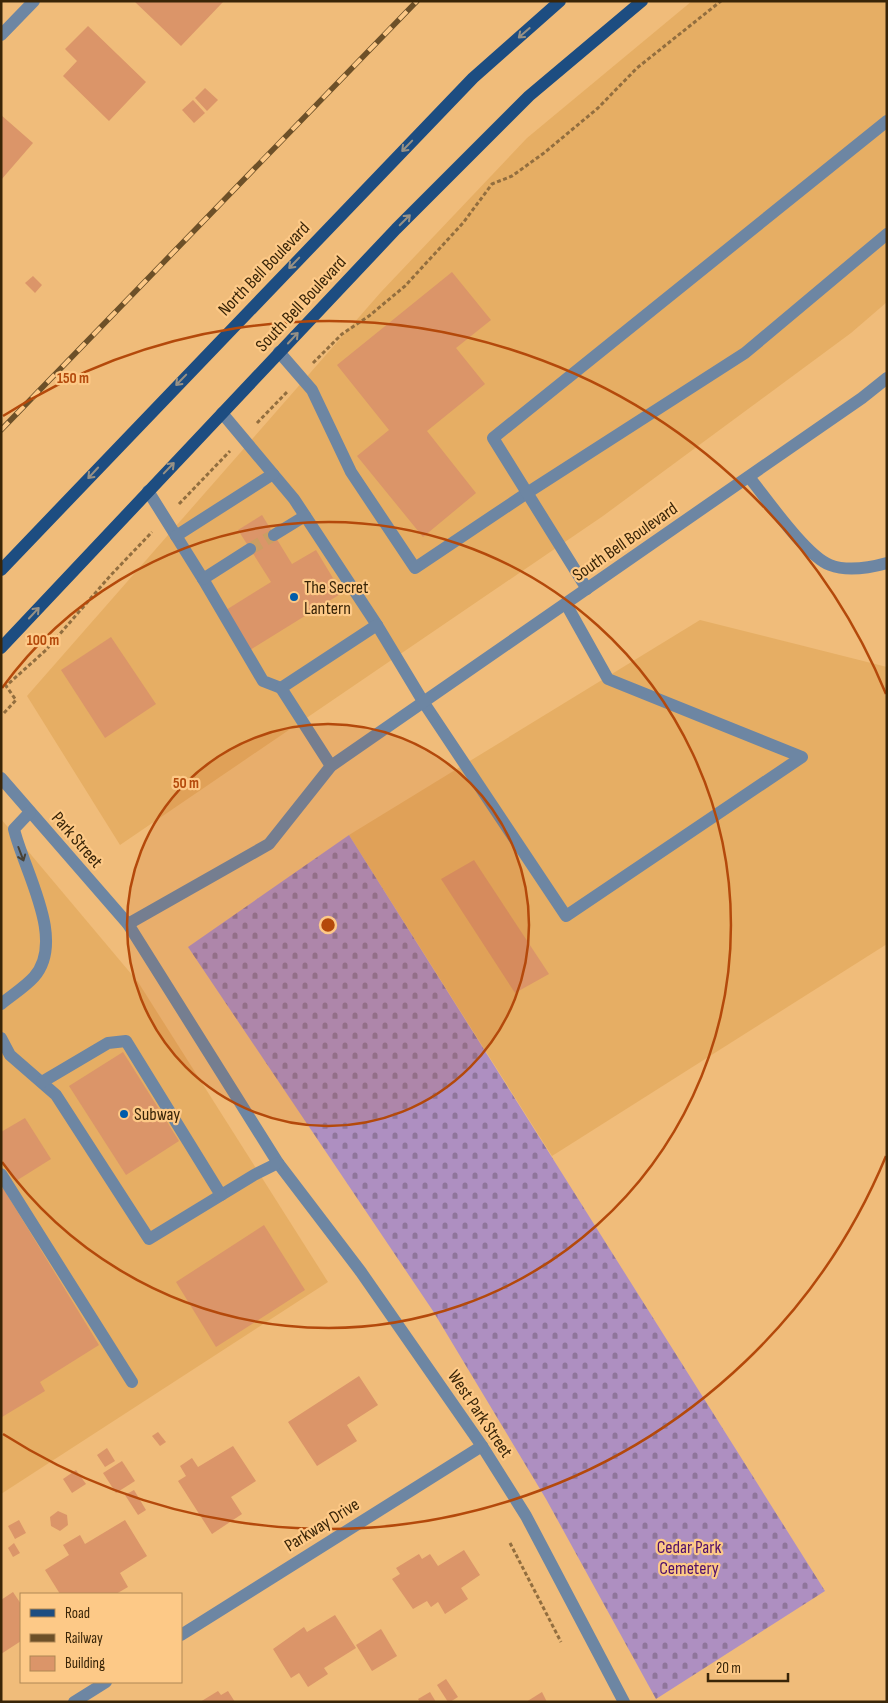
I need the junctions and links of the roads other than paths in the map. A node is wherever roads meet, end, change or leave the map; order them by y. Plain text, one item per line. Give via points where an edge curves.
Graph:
1 (34, 1) edge
2 (560, 1) edge
3 (642, 1) edge
4 (1, 35) edge
5 (887, 122) edge
6 (887, 234) edge
7 (279, 352) junction
8 (887, 378) edge
9 (222, 413) junction
10 (273, 474) junction
11 (749, 477) junction
12 (148, 491) junction
13 (527, 493) junction
14 (305, 516) junction
15 (274, 535) tunnel mouth
16 (176, 536) junction
17 (250, 549) tunnel mouth
18 (887, 564) edge
19 (1, 570) edge
20 (203, 579) junction
21 (588, 589) junction
22 (566, 604) junction
23 (377, 624) junction
24 (1, 648) edge
25 (281, 688) junction
26 (424, 703) junction
27 (331, 766) junction
28 (1, 778) edge
29 (30, 812) junction
30 (128, 924) junction
31 (1, 1004) edge
32 (1, 1038) edge
33 (42, 1082) junction
34 (278, 1163) junction
35 (1, 1174) edge
36 (221, 1195) junction
37 (132, 1382) dead end
38 (482, 1446) junction
39 (182, 1633) edge
40 (104, 1683) edge
41 (74, 1702) edge
42 (624, 1702) edge

1 - 4 street
2 -> 19 main road, North Bell Boulevard via 473,78
7 -> 3 main road, South Bell Boulevard via 529,96
5 - 13 street via 493,438
6 - 13 street via 745,353
7 - 9 main road, South Bell Boulevard
7 - 13 street via 312,390 351,472 415,568
8 - 11 street, South Bell Boulevard
9 - 10 street
12 -> 9 main road, South Bell Boulevard
10 - 14 street
10 - 16 street
11 - 18 street via 808,549 829,565 863,569
11 - 21 street, South Bell Boulevard
12 - 16 street
24 -> 12 main road, South Bell Boulevard
13 - 21 street
14 - 15 street
14 - 23 street
16 - 20 street
17 - 20 street
20 - 25 street via 263,681
21 - 22 street, South Bell Boulevard
22 - 26 street, South Bell Boulevard
22 - 26 street via 608,679 802,757 566,916
23 - 25 street
23 - 26 street
25 - 27 street
26 - 27 street, South Bell Boulevard
27 - 30 street, South Bell Boulevard via 270,844
28 - 29 street, Park Street
29 - 30 street, Park Street
29 -> 31 street via 14,829 46,930 45,955 35,976
30 - 34 street, Park Street
32 - 33 street via 10,1055
33 - 36 street via 56,1095 149,1239
33 - 36 street via 108,1043 126,1041
34 - 36 street
34 - 38 street, West Park Street via 361,1272
35 - 37 street
38 - 39 street, Parkway Drive
38 - 42 street, West Park Street via 526,1516
40 - 41 street

